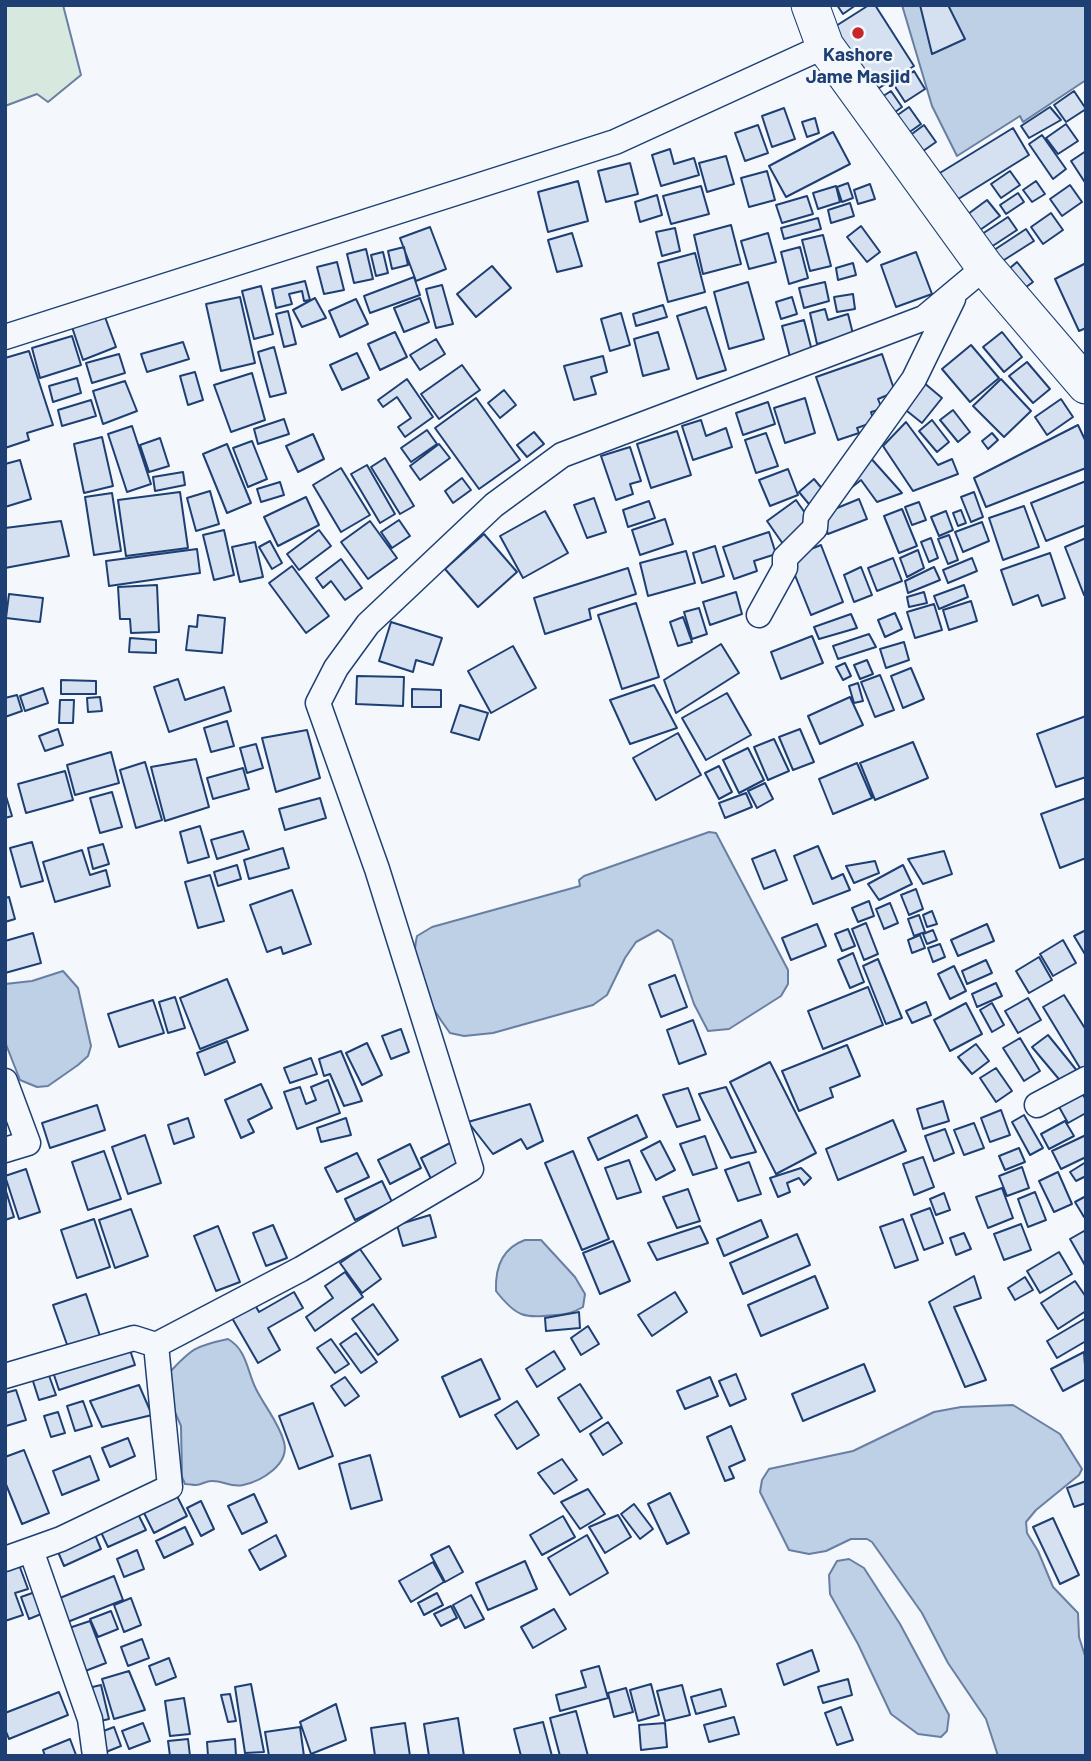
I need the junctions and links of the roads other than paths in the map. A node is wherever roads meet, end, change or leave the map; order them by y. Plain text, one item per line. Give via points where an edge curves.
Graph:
1 (810, 5) edge
2 (825, 46) junction
3 (972, 278) junction
4 (5, 337) edge
5 (1086, 385) edge
6 (759, 615) dead end
7 (1086, 1079) edge
8 (5, 1082) edge
9 (1037, 1105) dead end
10 (5, 1150) edge
11 (156, 1345) junction
12 (5, 1376) edge
13 (31, 1550) junction
14 (5, 1559) edge
15 (95, 1756) edge

1 - 2 street
2 - 3 street
2 - 4 street via 615,142
3 - 5 street
3 - 6 street via 914,379 816,516 815,527 785,558 785,568
3 - 11 street via 924,318 562,456 494,505 368,624 336,668 318,703 377,869 471,1169 301,1269
7 - 9 street
8 - 10 street via 28,1143
11 - 12 street via 134,1338
11 - 13 street via 170,1487
13 - 14 street
13 - 15 street via 90,1719

